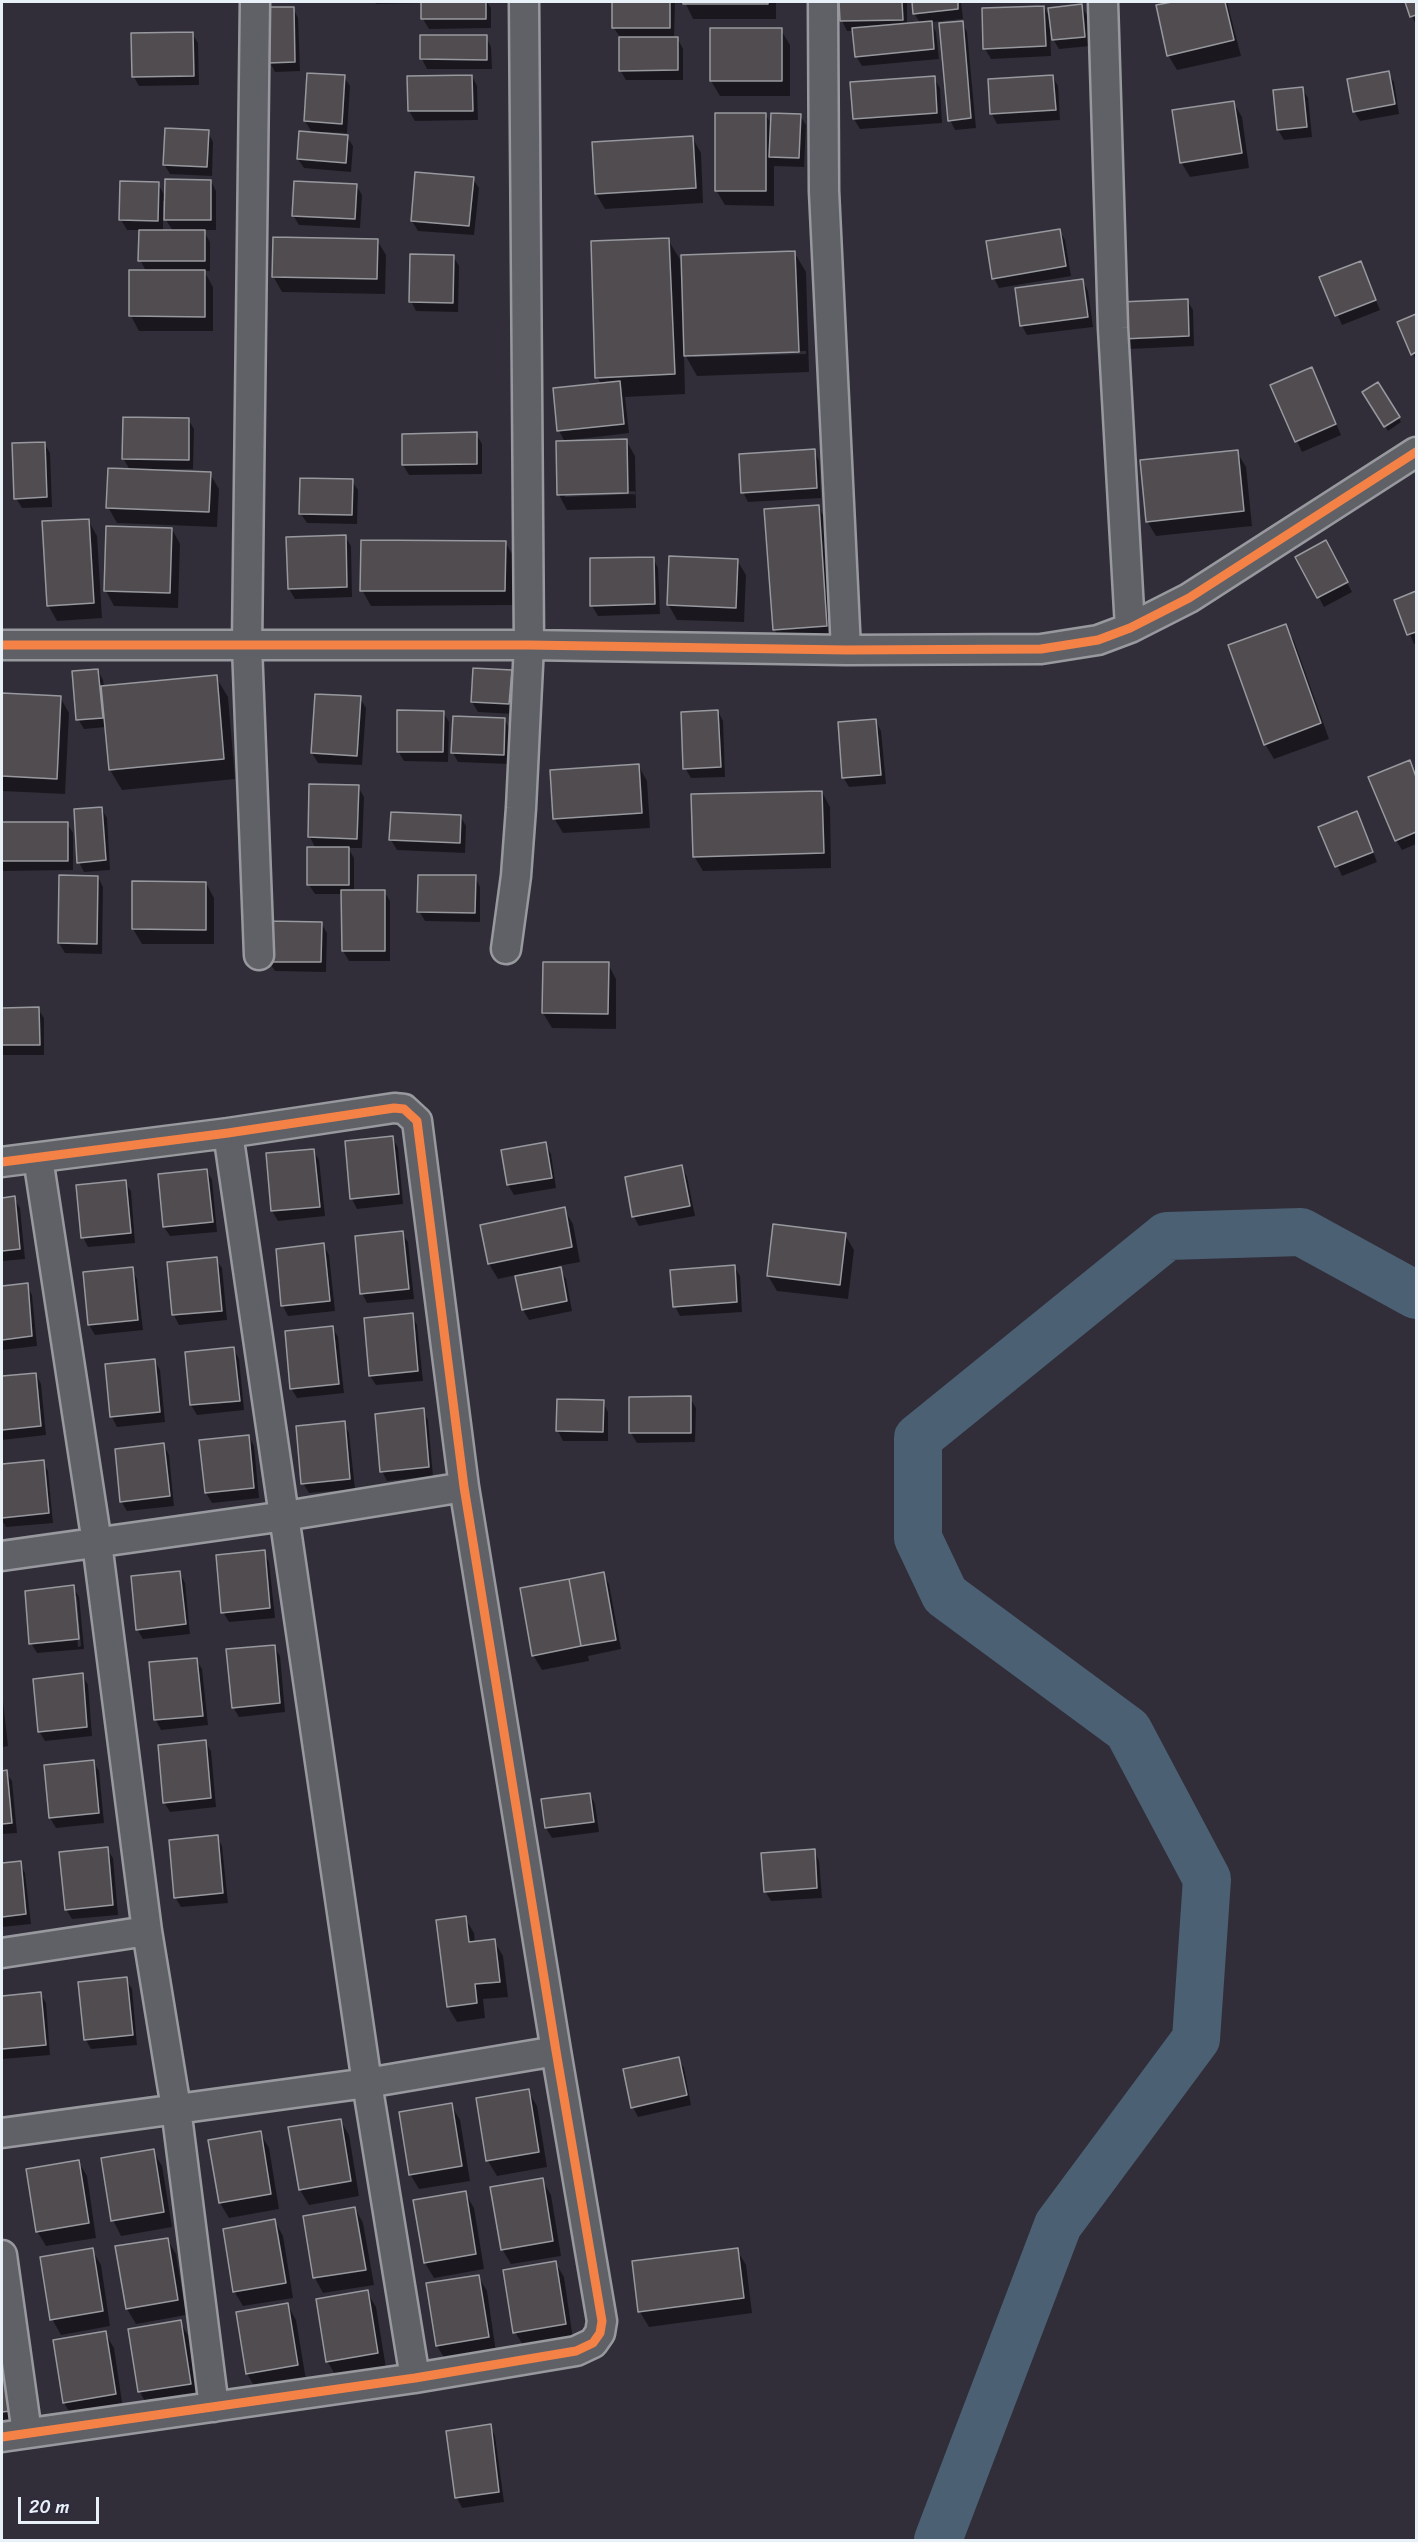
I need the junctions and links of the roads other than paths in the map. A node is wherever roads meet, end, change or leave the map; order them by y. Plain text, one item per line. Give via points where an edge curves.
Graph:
1 (255, 2) edge
2 (524, 2) edge
3 (823, 2) edge
4 (1103, 2) edge
5 (1416, 452) edge
6 (1130, 628) junction
7 (2, 645) edge
8 (529, 645) junction
9 (247, 646) junction
10 (846, 650) junction
11 (506, 949) dead end
12 (259, 955) dead end
13 (228, 1133) junction
14 (38, 1158) junction
15 (2, 1162) edge
16 (464, 1487) junction
17 (285, 1516) junction
18 (97, 1543) junction
19 (2, 1556) edge
20 (147, 1931) junction
21 (2, 1953) edge
22 (556, 2051) junction
23 (367, 2083) junction
24 (176, 2108) junction
25 (2, 2133) edge
26 (2, 2255) edge
27 (415, 2378) junction
28 (214, 2407) junction
29 (14, 2435) edge

1 - 9 street
2 - 8 street
3 - 10 street via 824,191
4 - 6 street via 1113,328
5 - 6 street via 1189,598
6 - 10 street via 1098,640 1041,649
7 - 9 street
8 - 9 street
8 - 10 street
8 - 11 street via 516,876
9 - 12 street
13 - 14 street
13 - 16 street via 394,1108 404,1109 417,1121
13 - 17 street
14 - 15 street
14 - 18 street
16 - 17 street
16 - 22 street
17 - 18 street
17 - 23 street
18 - 19 street
18 - 20 street
20 - 21 street
20 - 24 street
22 - 23 street
22 - 27 street via 603,2321 600,2333 593,2343 576,2351
23 - 24 street
23 - 27 street
24 - 25 street
24 - 28 street
26 - 29 street
27 - 28 street
28 - 29 street

